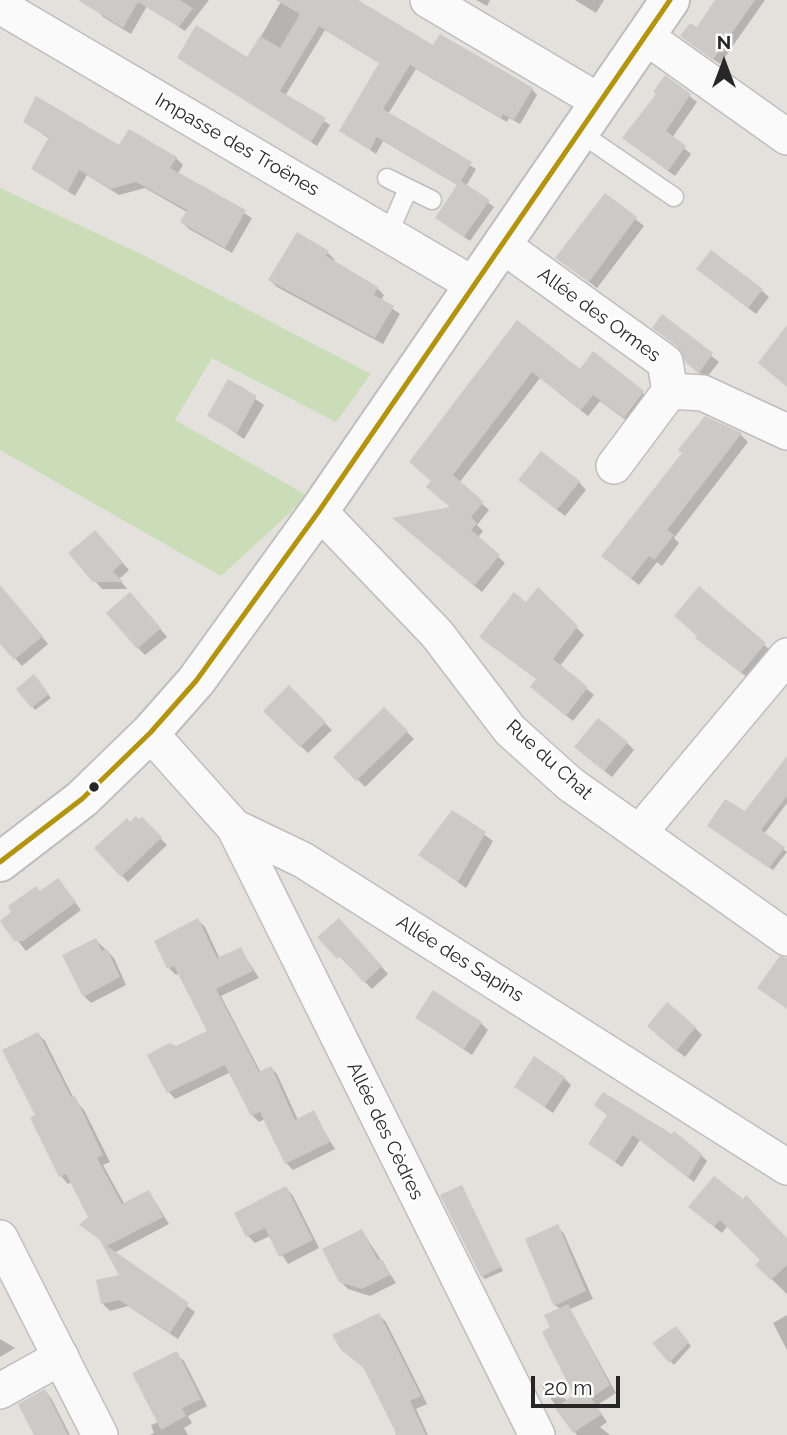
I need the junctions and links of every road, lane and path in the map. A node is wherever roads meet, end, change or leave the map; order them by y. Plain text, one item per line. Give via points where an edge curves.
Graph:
1 (428, 0) edge
2 (670, 0) edge
3 (0, 6) edge
4 (645, 36) junction
5 (590, 117) junction
6 (787, 137) edge
7 (387, 178) dead end
8 (408, 188) junction
9 (674, 197) dead end
10 (432, 200) dead end
11 (388, 234) junction
12 (502, 245) junction
13 (474, 285) junction
14 (670, 391) junction
15 (787, 432) edge
16 (614, 466) dead end
17 (319, 511) junction
18 (787, 656) edge
19 (149, 733) junction
20 (234, 827) junction
21 (639, 833) junction
22 (0, 862) edge
23 (787, 938) edge
24 (787, 1167) edge
25 (0, 1238) edge
26 (61, 1357) junction
27 (0, 1391) edge
28 (100, 1435) edge
29 (537, 1435) edge

1 - 5 street
2 - 4 street
3 - 11 street, Impasse des Troënes
4 - 5 street
4 - 6 street
5 - 9 lane
5 - 12 street
7 - 8 lane
8 - 10 lane
8 - 11 lane
11 - 13 street, Impasse des Troënes
12 - 13 street
12 - 14 street, Allée des Ormes via 665,362
13 - 17 street
14 - 15 street via 703,393
14 - 16 street
17 - 19 street via 196,681
17 - 21 street, Rue du Chat via 437,634 510,730 570,784
18 - 21 street
19 - 20 street, Allée des Sapins
19 - 22 street via 82,799
20 - 24 street, Allée des Sapins via 303,860
20 - 29 street, Allée des Cèdres
21 - 23 street, Rue du Chat
25 - 26 street
26 - 27 street
26 - 28 street

